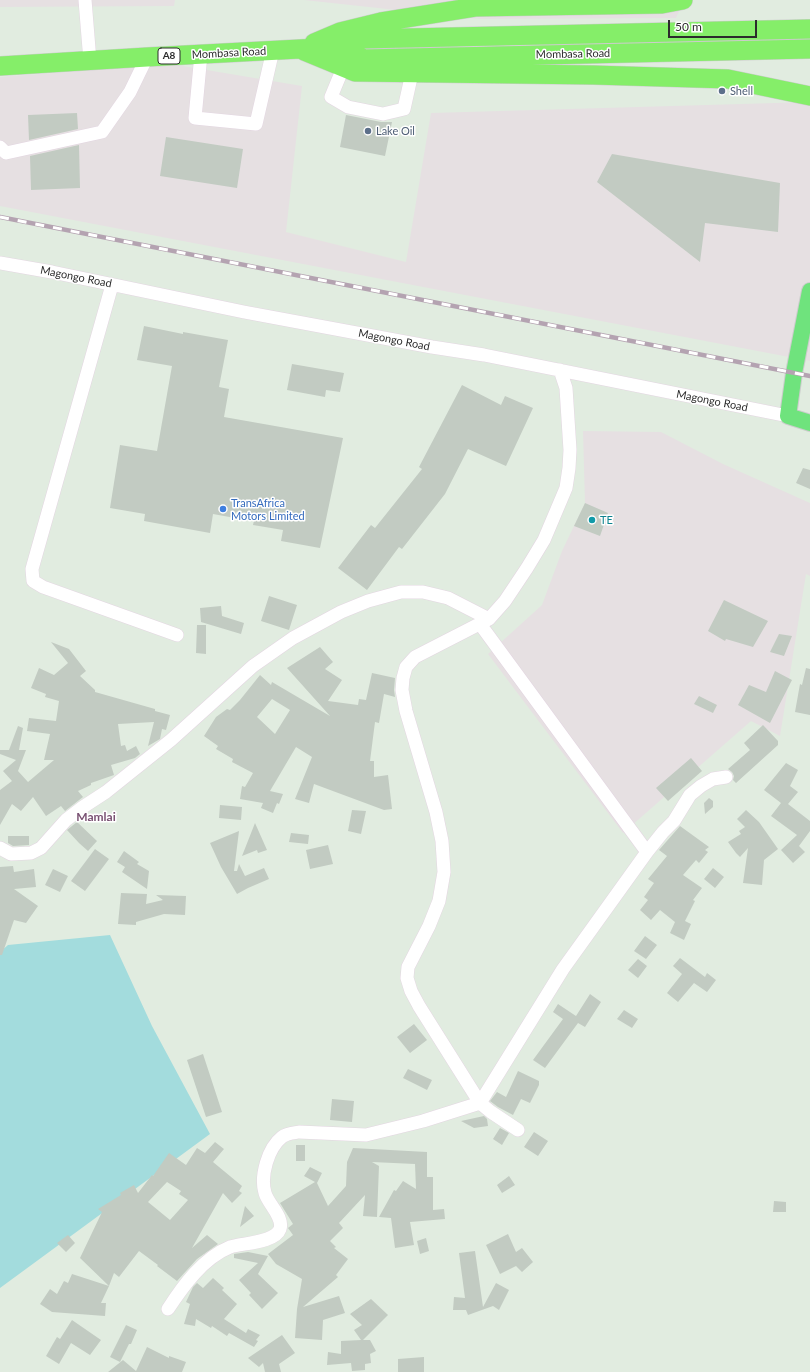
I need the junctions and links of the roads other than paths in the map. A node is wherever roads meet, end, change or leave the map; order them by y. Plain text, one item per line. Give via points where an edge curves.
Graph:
1 (84, 0) edge
2 (683, 0) edge
3 (810, 29) edge
4 (338, 47) junction
5 (300, 49) junction
6 (810, 49) edge
7 (273, 50) junction
8 (201, 54) junction
9 (147, 57) junction
10 (90, 61) junction
11 (0, 66) edge
12 (343, 68) junction
13 (412, 73) junction
14 (810, 96) edge
15 (0, 147) edge
16 (0, 263) edge
17 (112, 285) junction
18 (810, 291) edge
19 (560, 370) junction
20 (788, 416) junction
21 (810, 423) edge
22 (485, 621) junction
23 (177, 635) dead end
24 (726, 777) dead end
25 (0, 848) edge
26 (647, 852) junction
27 (480, 1103) junction
28 (518, 1130) dead end
29 (168, 1309) dead end

1 - 10 street
2 - 5 highway via 662,4 475,7 381,22 340,32
3 - 4 highway, Mombasa Road via 362,39
4 - 5 highway, Mombasa Road / A8
4 - 6 highway, Mombasa Road via 364,59
5 - 7 highway, Mombasa Road / A8
5 - 12 highway
7 - 8 highway, Mombasa Road / A8
7 - 8 street via 256,124 195,118
8 - 9 highway, Mombasa Road / A8
9 - 10 highway, Mombasa Road / A8
9 - 15 street via 130,92 102,132 6,153
10 - 11 highway, Mombasa Road / A8
12 - 13 highway via 355,72
12 - 13 street via 331,97 348,107 383,114 404,109
13 - 14 highway via 593,74 728,79
16 - 17 street, Magongo Road
17 - 19 street, Magongo Road
17 - 23 street via 32,569 33,581 43,587
18 - 20 main road
19 - 20 street, Magongo Road
19 - 22 street via 566,388 570,450 566,488 540,546 505,601
20 - 21 main road, Magongo Road
22 - 25 street via 448,598 423,592 401,592 340,612 293,638 253,666 171,740 66,820 41,848 31,853 11,854
22 - 26 street
22 - 27 street via 415,657 406,667 402,690 436,812 442,841 444,872 439,901 408,967 407,978 419,1006
24 - 26 street via 713,779 690,795 674,822 662,832
26 - 27 street via 563,969
27 - 28 street
27 - 29 street via 366,1135 299,1132 282,1137 267,1160 263,1186 265,1195 280,1219 277,1233 269,1238 220,1252 194,1273

